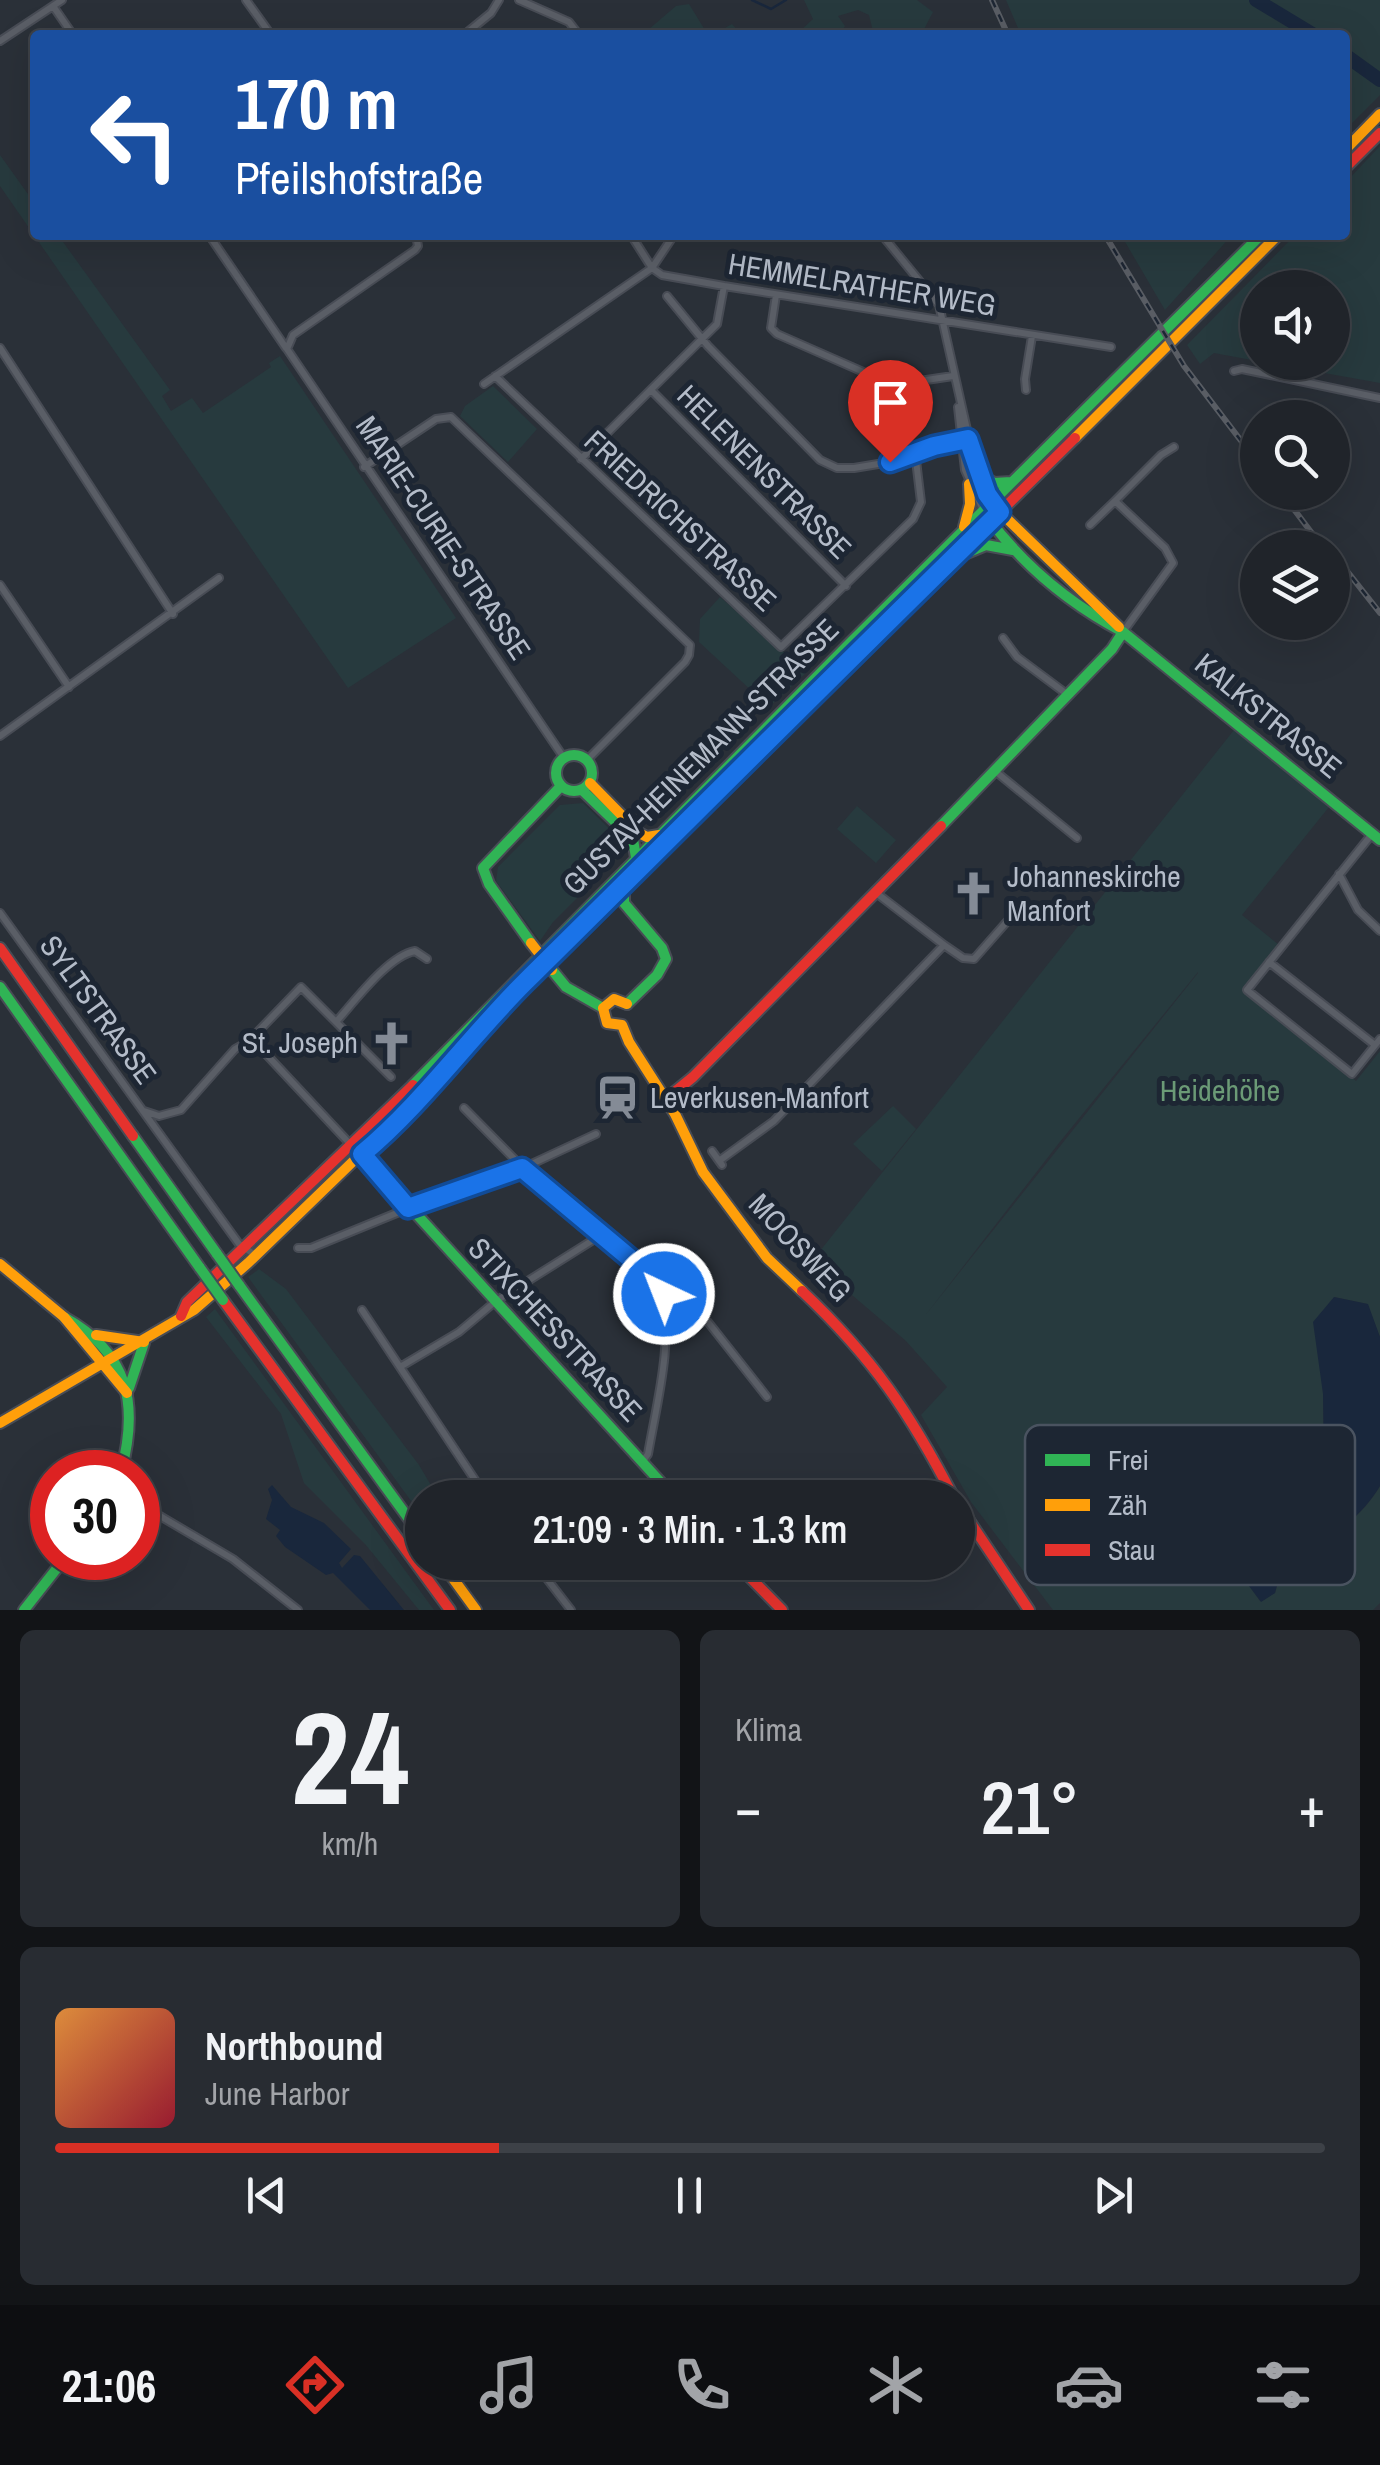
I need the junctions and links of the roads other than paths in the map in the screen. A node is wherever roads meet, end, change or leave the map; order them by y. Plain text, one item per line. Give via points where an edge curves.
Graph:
1 (62, 0) edge
2 (246, 0) edge
3 (499, 0) edge
4 (519, 0) edge
5 (54, 6) junction
6 (70, 30) edge
7 (268, 30) edge
8 (470, 30) edge
9 (575, 30) edge
10 (0, 42) edge
11 (1380, 114) edge
12 (1380, 132) edge
13 (1350, 145) edge
14 (1350, 163) edge
15 (213, 240) edge
16 (417, 240) edge
17 (635, 240) edge
18 (671, 240) edge
19 (886, 240) edge
20 (1256, 240) edge
21 (1273, 240) edge
22 (652, 268) junction
23 (724, 286) junction
24 (776, 294) junction
25 (667, 296) dead end
26 (945, 322) junction
27 (1032, 336) junction
28 (704, 338) junction
29 (287, 346) junction
30 (0, 348) edge
31 (1111, 348) dead end
32 (1234, 371) dead end
33 (495, 376) junction
34 (953, 376) junction
35 (484, 384) dead end
36 (651, 390) junction
37 (1026, 390) dead end
38 (1378, 400) edge
39 (964, 440) junction
40 (1174, 447) dead end
41 (914, 452) junction
42 (582, 460) junction
43 (364, 467) junction
44 (979, 476) junction
45 (1012, 482) junction
46 (970, 484) junction
47 (1016, 496) junction
48 (1115, 501) junction
49 (987, 506) junction
50 (1000, 512) junction
51 (990, 522) junction
52 (1090, 526) dead end
53 (962, 531) junction
54 (1023, 534) junction
55 (1014, 550) junction
56 (956, 558) junction
57 (219, 578) dead end
58 (0, 585) edge
59 (846, 586) junction
60 (172, 614) junction
61 (1123, 632) junction
62 (1003, 638) dead end
63 (69, 687) junction
64 (1068, 695) junction
65 (0, 736) edge
66 (564, 758) junction
67 (587, 760) junction
68 (994, 770) junction
69 (561, 786) junction
70 (586, 786) junction
71 (659, 835) junction
72 (1376, 837) edge
73 (1076, 838) dead end
74 (636, 859) junction
75 (1339, 874) junction
76 (624, 883) junction
77 (874, 892) junction
78 (1024, 901) dead end
79 (624, 903) junction
80 (603, 905) junction
81 (0, 912) edge
82 (1380, 931) edge
83 (944, 945) junction
84 (0, 948) edge
85 (427, 959) dead end
86 (1269, 962) junction
87 (0, 987) edge
88 (627, 1004) junction
89 (603, 1008) junction
90 (336, 1022) junction
91 (622, 1025) junction
92 (249, 1041) junction
93 (1378, 1042) edge
94 (391, 1077) dead end
95 (666, 1099) junction
96 (464, 1108) dead end
97 (143, 1110) junction
98 (166, 1115) junction
99 (596, 1134) dead end
100 (159, 1135) junction
101 (351, 1144) junction
102 (712, 1151) dead end
103 (362, 1154) junction
104 (522, 1168) junction
105 (408, 1208) junction
106 (602, 1234) junction
107 (298, 1248) dead end
108 (244, 1249) junction
109 (256, 1256) junction
110 (0, 1264) edge
111 (662, 1285) junction
112 (496, 1301) junction
113 (362, 1310) dead end
114 (180, 1316) junction
115 (64, 1317) junction
116 (95, 1335) junction
117 (144, 1342) junction
118 (109, 1363) junction
119 (400, 1367) junction
120 (126, 1393) junction
121 (767, 1396) dead end
122 (0, 1423) edge
123 (126, 1450) edge
124 (643, 1461) junction
125 (656, 1476) junction
126 (475, 1480) edge
127 (652, 1480) edge
128 (659, 1480) edge
129 (945, 1480) edge
130 (405, 1514) edge
131 (160, 1516) edge
132 (975, 1529) edge
133 (49, 1580) edge
134 (454, 1580) edge
135 (548, 1580) edge
136 (753, 1580) edge
137 (28, 1609) edge
138 (298, 1610) edge
139 (450, 1610) edge
140 (476, 1610) edge
141 (571, 1610) edge
142 (782, 1610) edge
143 (1029, 1610) edge

1 - 5 street
2 - 7 street
3 - 8 street
4 - 9 street
5 - 6 street
5 - 10 street
11 - 13 main road
12 - 14 main road
15 - 29 street, MARIE-CURIE-STRASSE
16 - 29 street via 415,250 293,335
17 - 22 street
18 - 22 street
19 - 26 street via 922,281
20 - 45 main road, GUSTAV-HEINEMANN-STRASSE
21 - 47 main road, GUSTAV-HEINEMANN-STRASSE
22 - 23 street, HEMMELRATHER WEG
22 - 33 street
23 - 24 street, HEMMELRATHER WEG
23 - 28 street via 717,324
24 - 26 street, HEMMELRATHER WEG
24 - 34 street via 771,328 777,334 893,386
25 - 28 street
26 - 27 street, HEMMELRATHER WEG
26 - 34 street
27 - 31 street, HEMMELRATHER WEG
27 - 37 street, HEMMELRATHER WEG
28 - 36 street
28 - 41 street via 820,460 854,468
29 - 43 street, MARIE-CURIE-STRASSE
30 - 60 street
32 - 38 street
33 - 35 street
33 - 42 street, FRIEDRICHSTRASSE
34 - 39 street
36 - 42 street
36 - 59 street, HELENENSTRASSE
39 - 41 street
39 - 44 street
39 - 46 street
40 - 48 street
41 - 59 street, FRIEDRICHSTRASSE via 918,511
42 - 59 street, FRIEDRICHSTRASSE via 781,647
43 - 66 street, MARIE-CURIE-STRASSE
43 - 67 street via 436,419 451,418 690,645 685,662
44 - 45 main road
44 - 49 street
45 - 49 main road, GUSTAV-HEINEMANN-STRASSE
46 - 49 street
46 - 53 main road
47 - 50 main road, GUSTAV-HEINEMANN-STRASSE
47 - 54 main road
48 - 52 street
48 - 61 street via 1166,548 1172,563
49 - 50 main road, KALKSTRASSE
49 - 51 main road, KALKSTRASSE
49 - 53 main road, GUSTAV-HEINEMANN-STRASSE
50 - 51 main road, GUSTAV-HEINEMANN-STRASSE
50 - 54 main road, KALKSTRASSE
51 - 55 main road, KALKSTRASSE
51 - 56 main road, GUSTAV-HEINEMANN-STRASSE
53 - 71 main road, GUSTAV-HEINEMANN-STRASSE
54 - 61 main road, KALKSTRASSE
55 - 56 main road via 986,545
55 - 61 main road, KALKSTRASSE
56 - 76 main road, GUSTAV-HEINEMANN-STRASSE
57 - 60 street
58 - 63 street
60 - 63 street
61 - 64 main road
61 - 72 main road, KALKSTRASSE
62 - 64 street via 1017,657
63 - 65 street
64 - 68 main road
66 - 67 main road
66 - 69 main road via 556,772
67 - 70 main road via 592,769
68 - 73 street
68 - 77 main road
69 - 70 main road via 571,792
69 - 89 main road, bridge via 483,868 566,987
70 - 71 main road via 638,833
70 - 74 main road via 633,838
71 - 74 main road, GUSTAV-HEINEMANN-STRASSE
72 - 75 street
74 - 101 main road, GUSTAV-HEINEMANN-STRASSE
75 - 82 street via 1358,910
75 - 86 street
76 - 79 main road
76 - 80 main road, GUSTAV-HEINEMANN-STRASSE
77 - 83 street
77 - 95 main road
78 - 83 street via 974,958
79 - 80 main road
79 - 88 main road via 666,959
80 - 103 main road, GUSTAV-HEINEMANN-STRASSE
81 - 97 street, SYLTSTRASSE
83 - 102 street via 774,1120 721,1163
84 - 130 main road, bridge
85 - 90 street via 406,953
86 - 93 street
86 - 93 street via 1247,990 1352,1074
87 - 139 main road, bridge
88 - 89 main road via 614,999
88 - 91 main road via 630,1016
89 - 91 main road via 607,1023
90 - 92 street via 301,987
90 - 94 street
91 - 95 main road, MOOSWEG
92 - 98 street via 180,1110
92 - 101 street
95 - 129 main road, MOOSWEG via 697,1163 746,1232 883,1378
96 - 104 street
97 - 98 street
97 - 100 street, SYLTSTRASSE
98 - 100 street, SYLTSTRASSE
99 - 104 street
100 - 108 street, SYLTSTRASSE
101 - 103 main road, STIXCHESSTRASSE
101 - 108 main road, GUSTAV-HEINEMANN-STRASSE
103 - 105 main road, STIXCHESSTRASSE
103 - 109 main road, GUSTAV-HEINEMANN-STRASSE
104 - 105 street
104 - 106 street
105 - 107 street
105 - 112 main road, STIXCHESSTRASSE
106 - 111 street
106 - 112 street
108 - 109 street, SYLTSTRASSE
108 - 114 main road, GUSTAV-HEINEMANN-STRASSE
109 - 114 main road, GUSTAV-HEINEMANN-STRASSE
110 - 115 main road
111 - 121 street via 708,1322
111 - 124 street, STIXCHESSTRASSE via 667,1354
112 - 119 street
112 - 124 main road, STIXCHESSTRASSE
113 - 119 street
114 - 117 main road, GUSTAV-HEINEMANN-STRASSE
115 - 116 main road
115 - 118 main road
116 - 117 main road
116 - 118 main road
117 - 118 main road, GUSTAV-HEINEMANN-STRASSE
117 - 120 main road
118 - 120 main road via 126,1381
118 - 122 main road, GUSTAV-HEINEMANN-STRASSE
119 - 126 street
120 - 123 main road
124 - 125 main road, STIXCHESSTRASSE
125 - 127 street
125 - 128 main road, STIXCHESSTRASSE
131 - 138 street
132 - 143 main road, MOOSWEG
133 - 137 main road
134 - 140 main road
135 - 141 street
136 - 142 main road

